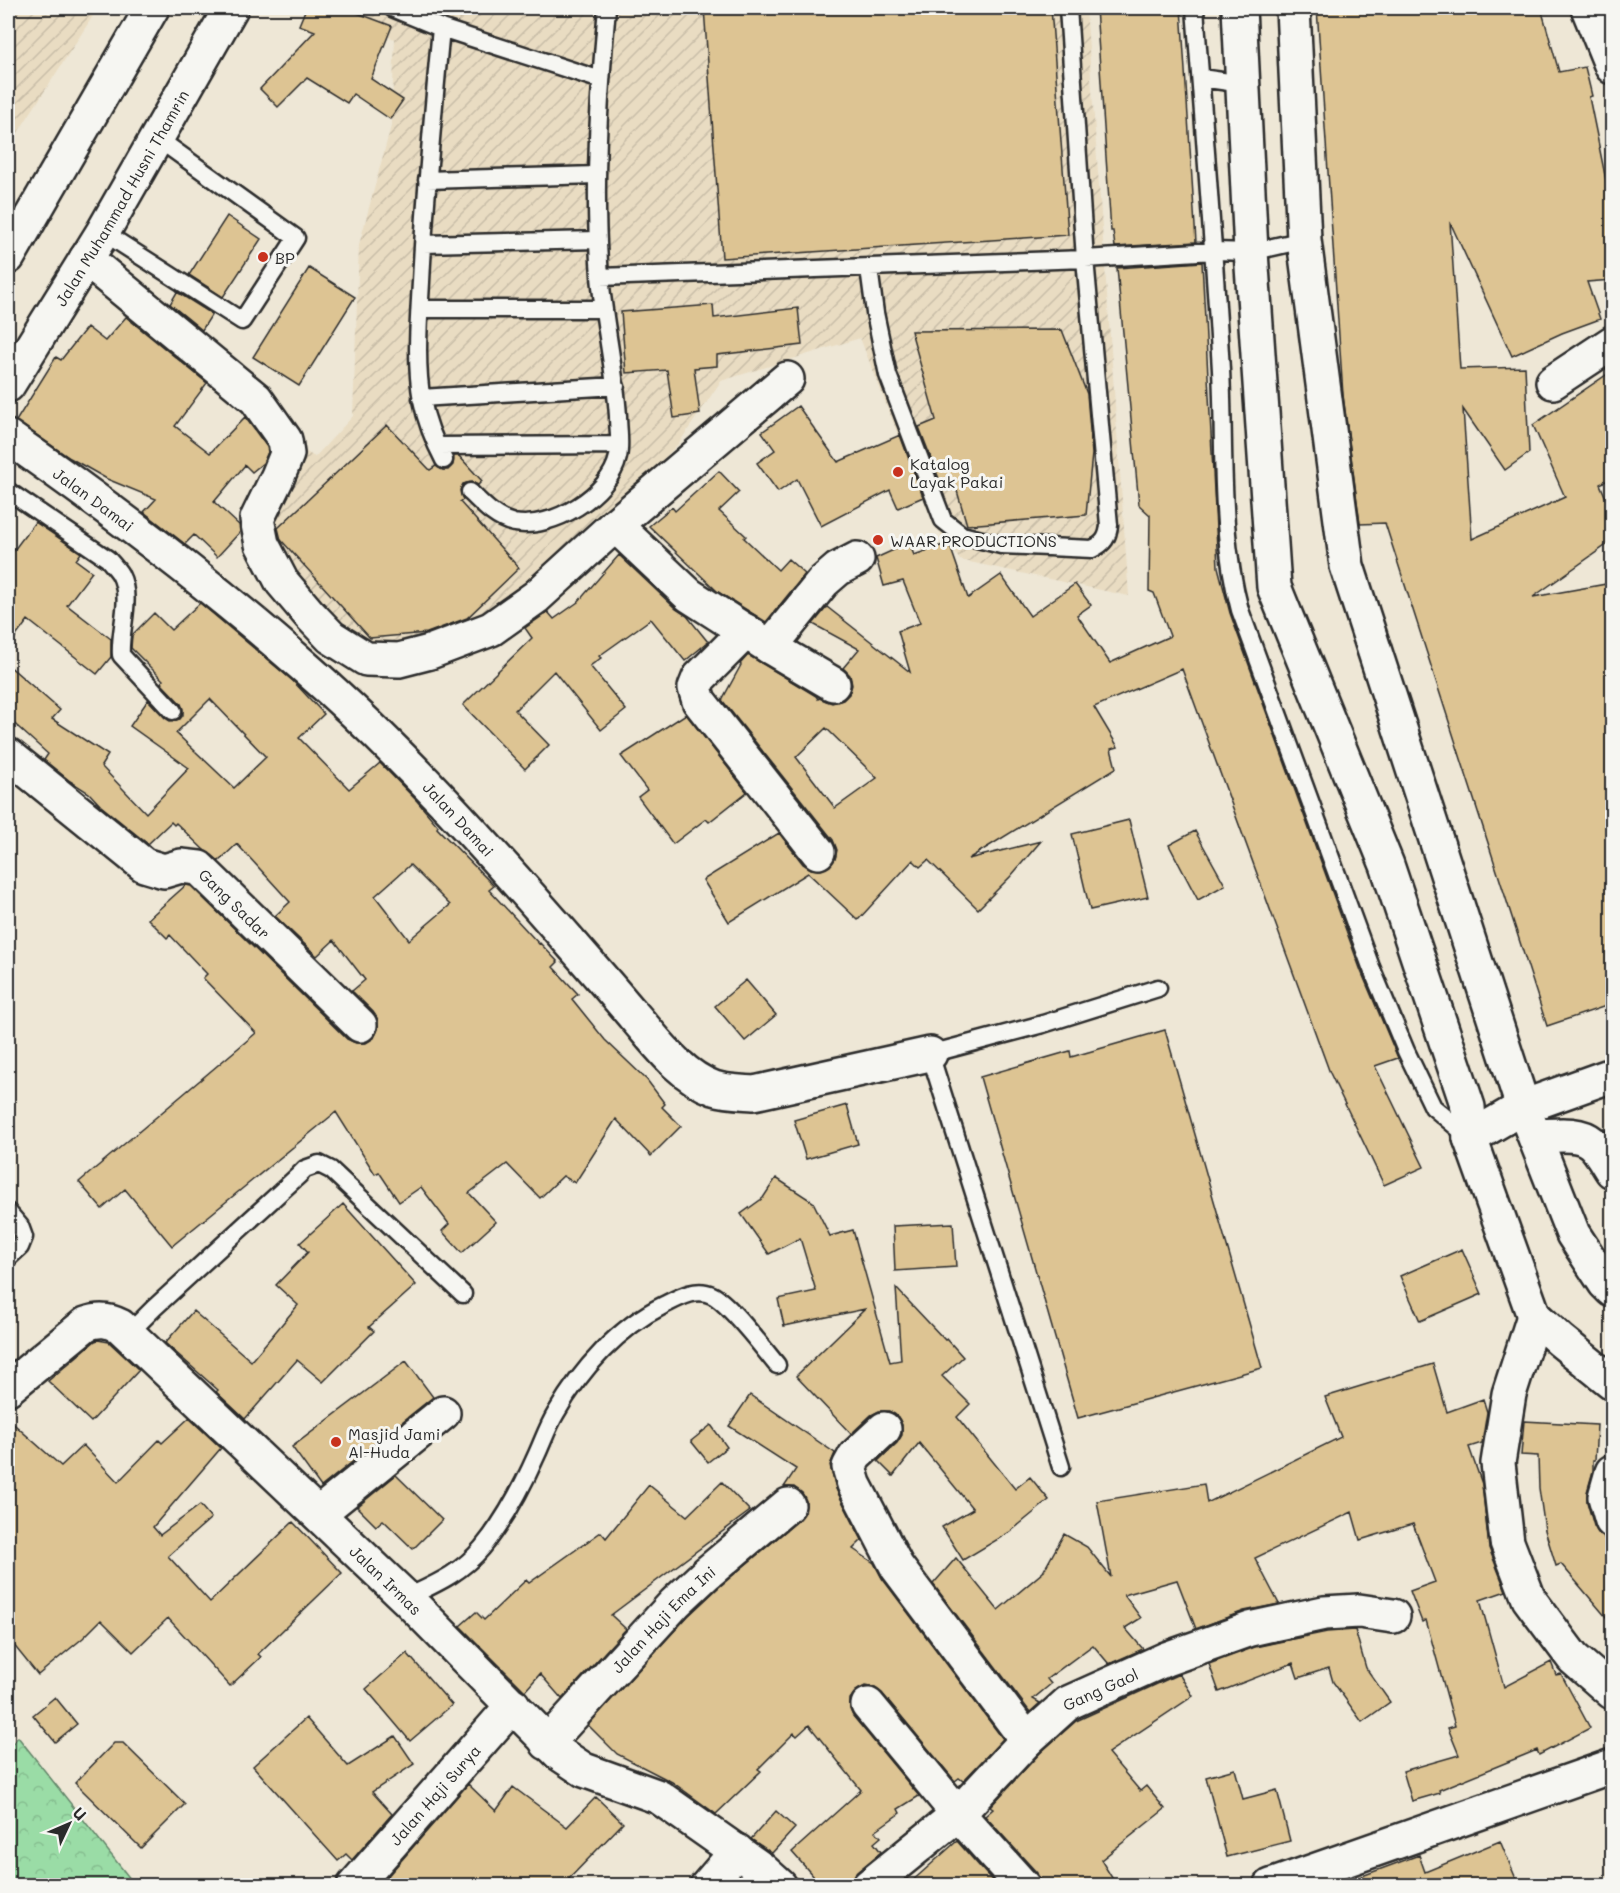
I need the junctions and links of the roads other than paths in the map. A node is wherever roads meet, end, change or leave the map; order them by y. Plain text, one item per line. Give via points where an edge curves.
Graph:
1 (152, 8) edge
2 (231, 8) edge
3 (392, 8) edge
4 (608, 8) edge
5 (1068, 8) edge
6 (1195, 8) edge
7 (1239, 8) edge
8 (1293, 8) edge
9 (1588, 8) edge
10 (441, 28) junction
11 (1612, 67) edge
12 (1201, 78) junction
13 (601, 80) junction
14 (1243, 84) junction
15 (157, 138) junction
16 (597, 175) junction
17 (427, 180) junction
18 (103, 232) junction
19 (598, 240) junction
20 (1304, 240) junction
21 (423, 244) junction
22 (1214, 251) junction
23 (1251, 252) junction
24 (8, 257) edge
25 (86, 259) junction
26 (1085, 260) junction
27 (869, 268) junction
28 (600, 277) junction
29 (420, 309) junction
30 (603, 309) junction
31 (1612, 343) edge
32 (787, 379) dead end
33 (1553, 382) dead end
34 (8, 385) edge
35 (616, 386) junction
36 (421, 398) junction
37 (8, 437) edge
38 (619, 445) junction
39 (8, 490) edge
40 (470, 492) dead end
41 (615, 525) junction
42 (857, 559) dead end
43 (758, 639) junction
44 (833, 684) dead end
45 (173, 711) dead end
46 (8, 755) edge
47 (818, 852) dead end
48 (1158, 988) dead end
49 (360, 1025) dead end
50 (930, 1054) junction
51 (1612, 1075) edge
52 (1524, 1107) junction
53 (1535, 1137) junction
54 (1470, 1138) junction
55 (1612, 1171) edge
56 (8, 1212) edge
57 (8, 1258) edge
58 (1612, 1290) edge
59 (462, 1294) dead end
60 (1534, 1316) junction
61 (129, 1333) junction
62 (777, 1365) dead end
63 (1612, 1382) edge
64 (8, 1388) edge
65 (443, 1413) dead end
66 (884, 1429) dead end
67 (1061, 1467) dead end
68 (1612, 1472) edge
69 (788, 1505) dead end
70 (318, 1514) junction
71 (1612, 1521) edge
72 (406, 1598) junction
73 (1393, 1616) dead end
74 (1612, 1692) edge
75 (513, 1705) junction
76 (868, 1705) dead end
77 (1026, 1740) junction
78 (547, 1743) junction
79 (1612, 1766) edge
80 (958, 1814) junction
81 (737, 1851) junction
82 (354, 1886) edge
83 (707, 1886) edge
84 (780, 1886) edge
85 (868, 1886) edge
86 (1023, 1886) edge
87 (1271, 1886) edge

1 - 24 street
2 - 15 street, Jalan Muhammad Husni Thamrin
3 - 10 lane
4 - 13 lane
5 - 26 lane
6 - 12 lane
7 - 14 street
8 - 20 street
9 - 11 street
10 - 13 lane
10 - 17 lane
12 - 14 lane
12 - 22 lane
13 - 16 lane
14 - 23 street
15 - 18 street, Jalan Muhammad Husni Thamrin
15 - 18 lane via 296,238 242,321
16 - 17 lane
16 - 19 lane
17 - 21 lane
18 - 25 street, Jalan Muhammad Husni Thamrin
19 - 21 lane
19 - 28 lane
20 - 23 lane
20 - 52 street via 1347,566
21 - 29 lane
22 - 23 lane
22 - 26 lane
22 - 54 lane via 1226,517 1240,610 1371,967 1406,1051 1433,1107
23 - 54 street via 1274,587 1387,866 1468,1107
25 - 34 street, Jalan Muhammad Husni Thamrin
25 - 41 street via 256,399 274,423 285,440 287,454 257,519 262,544 282,582 310,615 331,637 366,659 399,660 491,629 536,597
26 - 27 lane
26 - 27 lane via 1109,525 1105,541 1092,549 1001,545 962,535 943,520 888,375
27 - 28 lane
28 - 30 lane
29 - 30 lane
29 - 36 lane
30 - 35 lane
31 - 33 street
32 - 41 street
35 - 36 lane
35 - 38 lane
36 - 38 lane via 441,453
37 - 50 street, Jalan Damai via 199,578 316,677 405,763 519,884 667,1054 696,1079 714,1088 754,1093
38 - 40 lane via 614,468 600,488 573,509 547,520 514,523 498,517
39 - 45 lane via 108,559 120,575 125,594 121,655
41 - 43 street via 689,595
42 - 43 street via 838,569
43 - 44 street
43 - 47 street via 699,678 695,688 699,701
46 - 49 street, Gang Sadar via 144,865 165,871 181,866 199,868
48 - 50 lane
50 - 67 lane
51 - 52 street
52 - 53 street
52 - 54 street
53 - 55 street via 1586,1139
53 - 58 street via 1573,1234
54 - 60 street
56 - 57 lane via 24,1237
59 - 61 lane via 331,1170 319,1164 298,1176
60 - 63 street
60 - 74 street via 1509,1394 1498,1464 1507,1542 1529,1599 1573,1658
61 - 64 street, Jalan Irmas via 111,1322 86,1324
61 - 70 street, Jalan Irmas
62 - 72 lane via 723,1302 711,1294 683,1295 646,1314 615,1339 569,1394 505,1518 481,1549 462,1568
65 - 70 street
66 - 77 street via 855,1456 849,1467 854,1484 897,1567
68 - 71 street via 1605,1497
69 - 78 street, Jalan Haji Ema Ini via 675,1603
70 - 72 street, Jalan Irmas
72 - 75 street, Jalan Irmas
73 - 77 street, Gang Gaol via 1359,1611 1324,1613 1250,1629 1166,1659 1068,1703
75 - 78 street, Jalan Irmas
75 - 82 street, Jalan Haji Surya
76 - 80 street
77 - 80 street, Gang Gaol
78 - 81 street, Jalan Irmas via 584,1770 659,1797
79 - 87 street
80 - 85 street, Gang Gaol
80 - 86 street
81 - 83 street
81 - 84 street, Jalan Irmas

